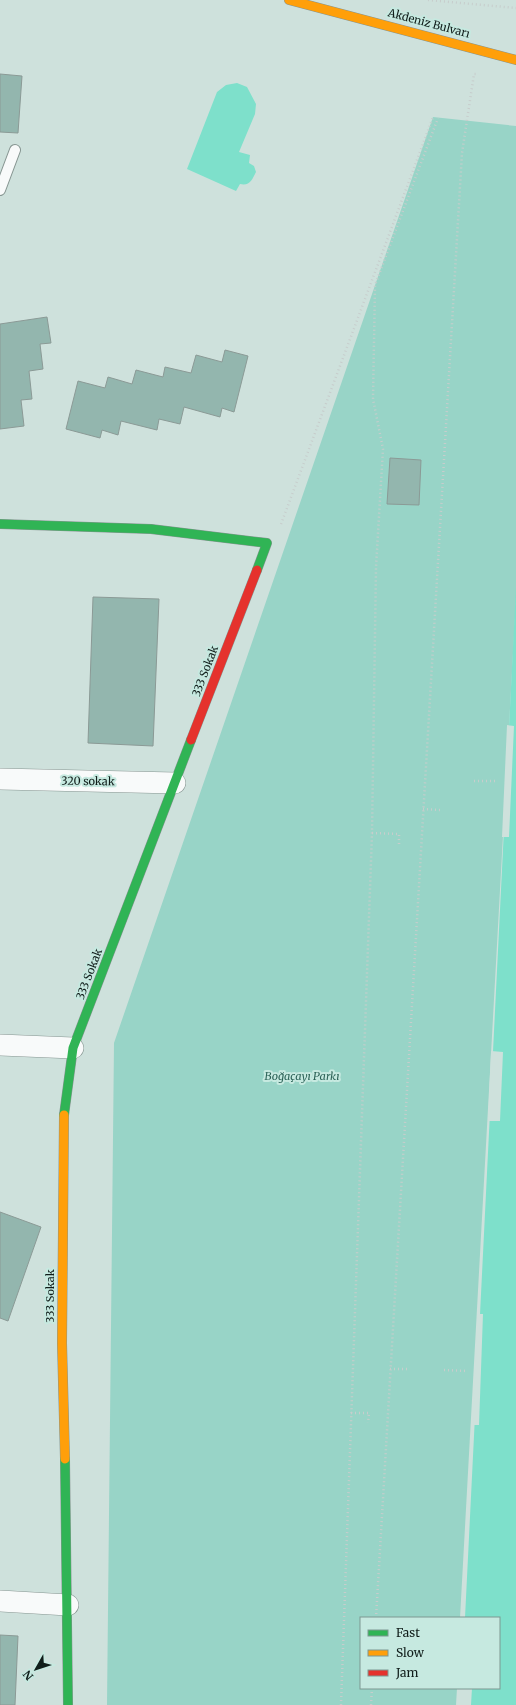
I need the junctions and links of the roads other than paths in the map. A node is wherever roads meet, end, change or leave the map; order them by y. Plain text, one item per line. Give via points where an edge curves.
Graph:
1 (289, 0) edge
2 (516, 60) edge
3 (14, 150) dead end
4 (0, 190) edge
5 (0, 524) edge
6 (0, 779) edge
7 (175, 783) junction
8 (0, 1045) edge
9 (73, 1048) junction
10 (0, 1600) edge
11 (68, 1605) junction
12 (68, 1705) edge

1 - 2 street, Akdeniz Bulvarı
3 - 4 lane
5 - 7 street, 333 Sokak via 151,529 267,543
6 - 7 street, 320 sokak
7 - 9 street, 333 Sokak
8 - 9 street
9 - 11 street, 333 Sokak via 63,1126 62,1343
10 - 11 street
11 - 12 street, 333 Sokak

